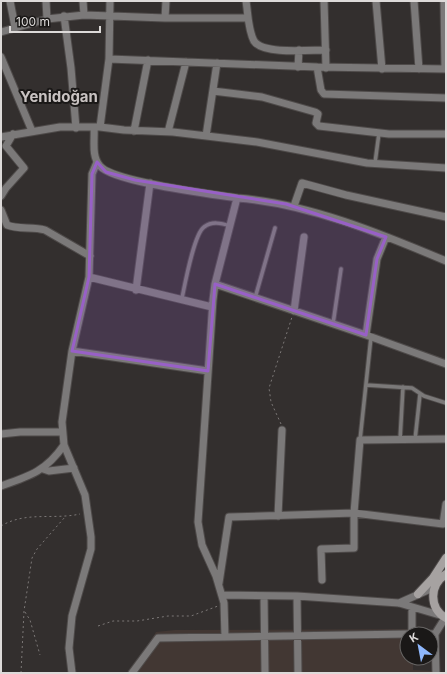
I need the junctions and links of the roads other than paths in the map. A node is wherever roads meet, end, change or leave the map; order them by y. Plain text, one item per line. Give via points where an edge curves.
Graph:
1 (10, 1) edge
2 (46, 1) edge
3 (83, 1) edge
4 (110, 1) edge
5 (166, 1) edge
6 (246, 1) edge
7 (324, 1) edge
8 (376, 1) edge
9 (414, 1) edge
10 (444, 1) edge
11 (84, 15) junction
12 (109, 15) junction
13 (64, 16) junction
14 (47, 18) junction
15 (165, 18) junction
16 (248, 18) junction
17 (15, 27) junction
18 (1, 32) edge
19 (299, 50) junction
20 (326, 50) junction
21 (1, 57) edge
22 (109, 59) junction
23 (148, 60) junction
24 (186, 62) junction
25 (217, 63) junction
26 (298, 66) junction
27 (317, 67) junction
28 (326, 68) junction
29 (382, 69) junction
30 (419, 69) junction
31 (446, 69) edge
32 (213, 91) junction
33 (446, 98) edge
34 (97, 127) junction
35 (76, 128) junction
36 (32, 131) junction
37 (134, 131) junction
38 (168, 132) junction
39 (379, 132) junction
40 (14, 134) junction
41 (446, 134) edge
42 (1, 136) edge
43 (206, 136) junction
44 (97, 162) junction
45 (375, 164) junction
46 (446, 168) edge
47 (150, 183) junction
48 (1, 196) edge
49 (237, 198) junction
50 (294, 206) junction
51 (1, 210) edge
52 (446, 217) edge
53 (230, 226) junction
54 (275, 228) dead end
55 (304, 237) dead end
56 (386, 237) junction
57 (90, 256) junction
58 (446, 262) edge
59 (341, 269) dead end
60 (89, 277) junction
61 (215, 284) junction
62 (136, 290) junction
63 (182, 298) dead end
64 (255, 298) junction
65 (212, 307) junction
66 (294, 310) junction
67 (334, 324) junction
68 (369, 335) junction
69 (72, 351) junction
70 (446, 364) edge
71 (208, 371) junction
72 (366, 385) junction
73 (403, 387) junction
74 (420, 394) junction
75 (446, 403) edge
76 (282, 430) road end
77 (62, 432) junction
78 (1, 434) edge
79 (446, 439) edge
80 (360, 440) junction
81 (400, 440) junction
82 (415, 440) junction
83 (64, 445) junction
84 (74, 468) junction
85 (43, 469) junction
86 (1, 486) edge
87 (446, 504) edge
88 (354, 513) junction
89 (278, 516) junction
90 (446, 558) edge
91 (446, 574) edge
92 (322, 580) dead end
93 (219, 584) junction
94 (435, 587) junction
95 (418, 594) junction
96 (222, 595) junction
97 (264, 596) junction
98 (297, 596) junction
99 (399, 603) junction
100 (412, 608) junction
101 (445, 617) edge
102 (412, 626) edge
103 (439, 627) edge
104 (399, 634) edge
105 (265, 636) junction
106 (298, 636) junction
107 (226, 637) junction
108 (72, 673) edge
109 (132, 673) edge
110 (265, 673) edge
111 (298, 673) edge

1 - 17 street
2 - 14 street
3 - 11 street
4 - 12 street
5 - 15 street
6 - 16 street
7 - 20 street
8 - 29 street
9 - 30 street
10 - 31 street
11 - 12 street
11 - 13 street
12 - 15 street
12 - 22 street
13 - 14 street
13 - 35 street
14 - 17 street
15 - 16 street
16 - 19 street via 253,38 259,45 274,50
17 - 18 street
19 - 20 street
19 - 26 street
20 - 28 street
21 - 36 street
22 - 23 street
22 - 34 street
23 - 24 street
23 - 37 street
24 - 25 street
24 - 38 street
25 - 26 street
25 - 32 street
26 - 27 street
27 - 28 street
27 - 33 street via 324,94
28 - 29 street
29 - 30 street
30 - 31 street
32 - 39 street via 262,97 315,112 318,114 316,123 319,126
32 - 43 street
34 - 35 street
34 - 37 street
34 - 44 street
35 - 36 street
36 - 40 street
37 - 38 street
38 - 43 street
39 - 41 street
39 - 45 lane
40 - 42 street
40 - 48 street via 6,146 24,168
43 - 45 street via 257,142
44 - 47 street via 106,172
44 - 57 street via 92,174
45 - 46 street
47 - 49 street
47 - 62 street
49 - 50 street
49 - 53 street
50 - 52 street via 302,183
50 - 56 street
51 - 57 street via 7,224 16,227 38,227
53 - 61 street
53 - 63 lane via 218,222 204,227 197,236
54 - 64 lane
55 - 66 street
56 - 58 street
56 - 68 street via 377,259
57 - 60 street
59 - 67 lane
60 - 62 street
60 - 69 street
61 - 64 street
61 - 65 street
62 - 65 street
64 - 66 street
65 - 71 street
66 - 67 street
67 - 68 street
68 - 70 street
68 - 72 lane
69 - 71 street
69 - 77 street
71 - 93 street via 198,522 202,545
72 - 73 lane
72 - 80 lane
73 - 74 lane via 414,389
73 - 81 lane
74 - 75 lane
74 - 82 lane
76 - 89 street
77 - 78 street
77 - 83 street
79 - 82 street
80 - 81 street
80 - 88 street
81 - 82 street
83 - 84 street
83 - 85 street
84 - 85 street via 49,472
84 - 108 street via 82,486 88,512 91,549 77,592 70,629
85 - 86 street
87 - 88 street via 442,524
88 - 89 street
88 - 92 street via 354,548 321,549
89 - 93 street via 229,517
90 - 95 street via 433,578
91 - 94 street
93 - 96 street
94 - 95 street
94 - 101 street via 434,600 437,609
95 - 99 street
96 - 97 street
96 - 107 street
97 - 98 street
97 - 105 street
98 - 99 street
98 - 106 street
99 - 100 street
100 - 101 street
100 - 102 street
101 - 103 street
104 - 106 street
105 - 106 street
105 - 107 street
105 - 110 street
106 - 111 street
107 - 109 street via 158,638

